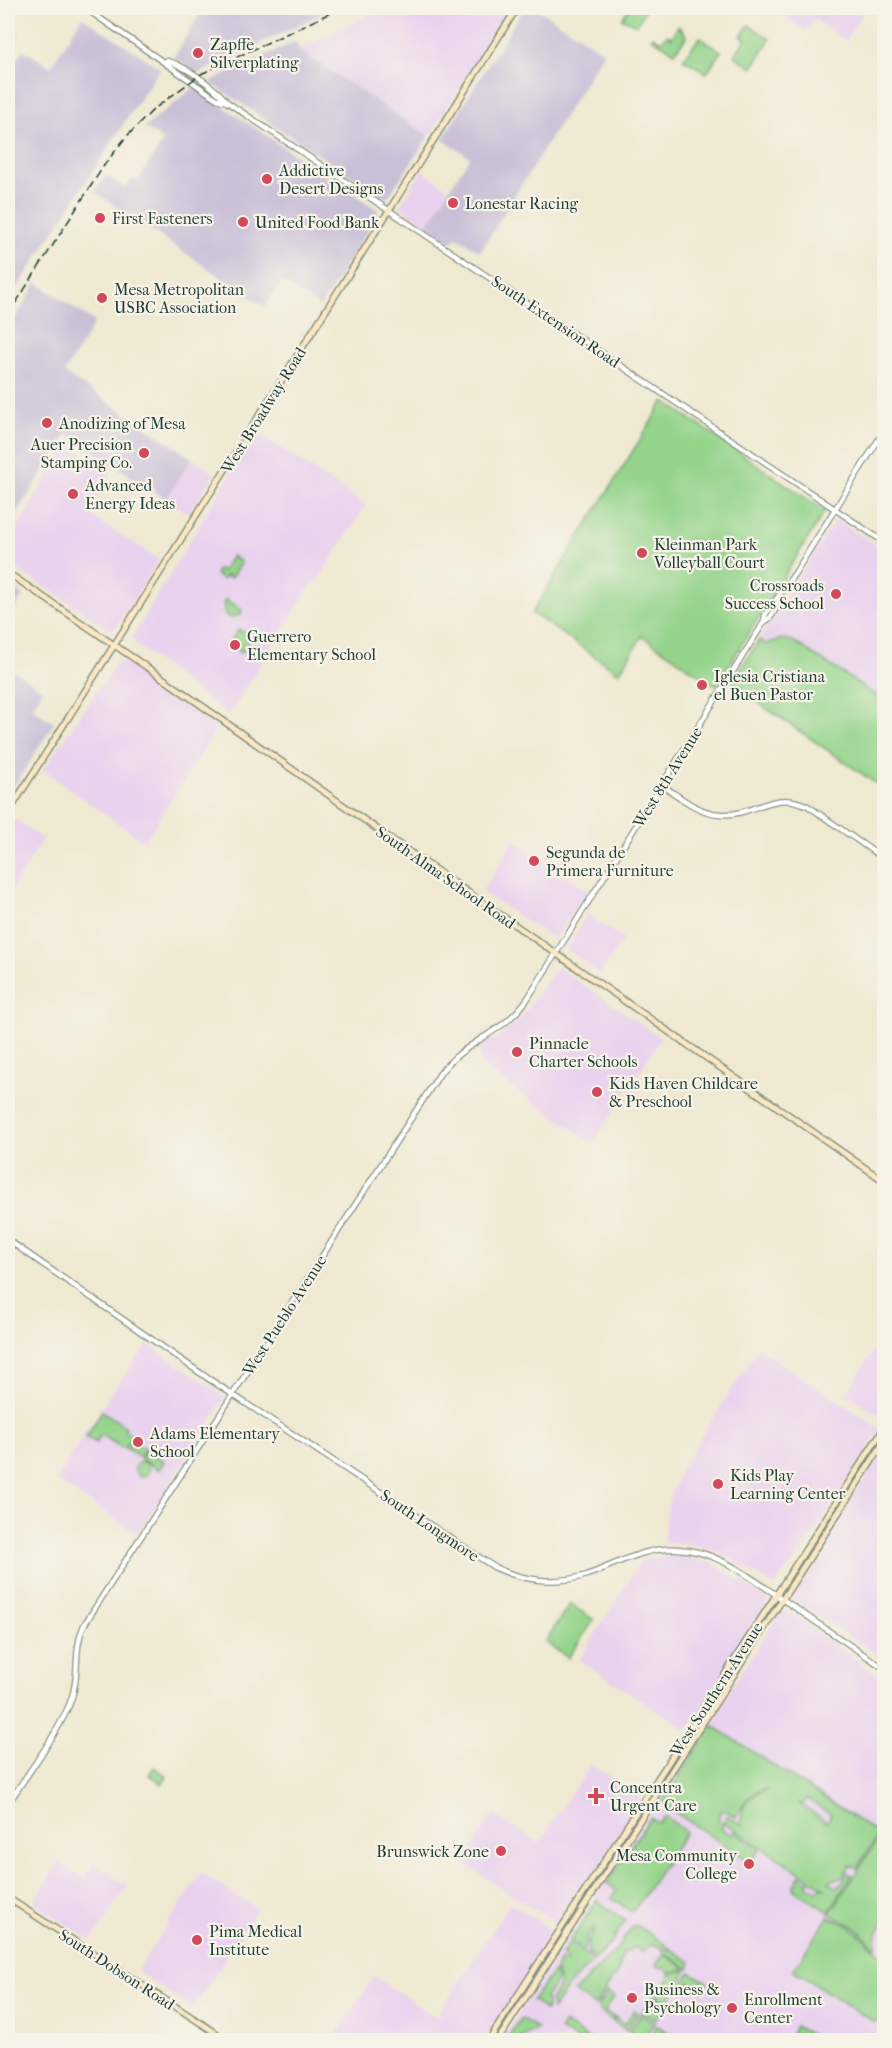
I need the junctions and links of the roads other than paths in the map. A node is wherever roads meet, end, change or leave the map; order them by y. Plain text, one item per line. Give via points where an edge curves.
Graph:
1 (85, 8) edge
2 (517, 8) edge
3 (389, 209) junction
4 (885, 431) edge
5 (836, 509) junction
6 (885, 542) edge
7 (8, 573) edge
8 (115, 645) junction
9 (662, 785) junction
10 (8, 813) edge
11 (885, 859) edge
12 (556, 954) junction
13 (479, 1040) joint
14 (885, 1181) edge
15 (8, 1240) edge
16 (232, 1394) junction
17 (885, 1428) edge
18 (885, 1443) edge
19 (777, 1596) junction
20 (783, 1600) junction
21 (734, 1662) junction
22 (885, 1668) edge
23 (714, 1707) junction
24 (8, 1804) edge
25 (8, 1898) edge
26 (227, 2040) edge
27 (489, 2040) edge
28 (498, 2040) edge

1 - 3 street, South Extension Road via 217,99
2 - 3 main road, West Broadway Road
3 - 5 street, South Extension Road
3 - 8 main road, West Broadway Road
4 - 5 street, West 8th Avenue
5 - 6 street, South Extension Road
5 - 9 street, West 8th Avenue via 765,615
7 - 8 main road, South Alma School Road
8 - 10 main road, West Broadway Road
8 - 12 main road, South Alma School Road
9 - 11 street via 699,809 718,814 781,799 795,801
9 - 12 street, West 8th Avenue
12 - 13 street, West 8th Avenue via 515,1015 503,1027
12 - 14 main road, South Alma School Road
13 - 16 street, West Pueblo Avenue via 441,1072
15 - 16 street, South Longmore
16 - 19 street, South Longmore via 482,1560 510,1574 541,1581 564,1580 590,1574 635,1554 679,1549 725,1562
16 - 24 street, West Pueblo Avenue via 79,1636 69,1706
17 - 19 main road, West Southern Avenue
18 - 20 main road, West Southern Avenue
19 - 20 street, South Longmore
19 - 21 main road, West Southern Avenue
20 - 22 street, South Longmore
20 - 23 main road, West Southern Avenue
21 - 23 main road via 713,1699
21 - 27 main road, West Southern Avenue
23 - 28 main road, West Southern Avenue
25 - 26 main road, South Dobson Road

